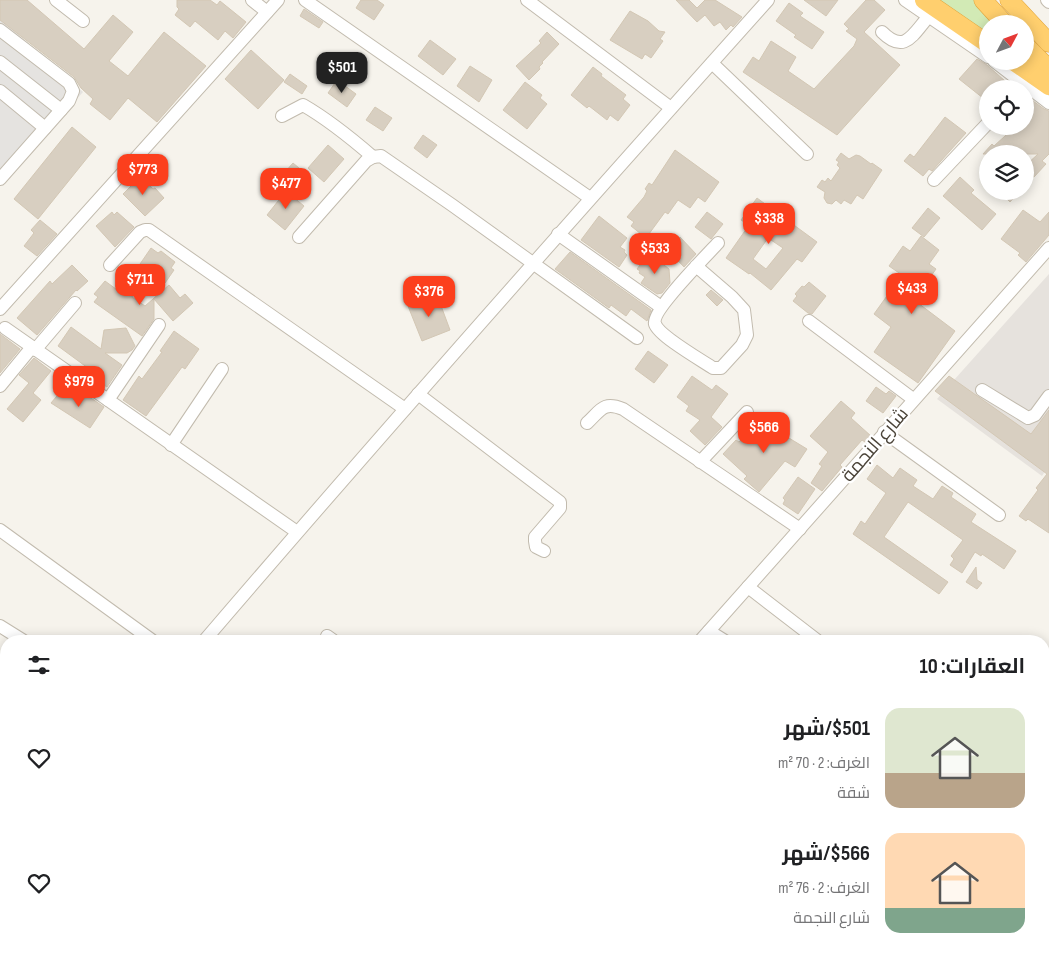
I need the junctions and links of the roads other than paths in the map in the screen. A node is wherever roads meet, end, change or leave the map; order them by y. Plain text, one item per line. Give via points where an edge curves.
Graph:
1 (56, 0) edge
2 (252, 0) edge
3 (278, 0) edge
4 (305, 0) edge
5 (527, 0) edge
6 (768, 0) edge
7 (906, 0) edge
8 (983, 0) edge
9 (1008, 0) edge
10 (927, 8) edge
11 (267, 12) junction
12 (997, 15) edge
13 (83, 21) dead end
14 (0, 30) edge
15 (882, 32) dead end
16 (979, 39) edge
17 (1049, 43) edge
18 (979, 49) edge
19 (1034, 54) edge
20 (0, 62) edge
21 (712, 63) junction
22 (1049, 69) edge
23 (1004, 70) edge
24 (1026, 70) edge
25 (1016, 80) edge
26 (1049, 86) edge
27 (0, 91) edge
28 (1034, 93) edge
29 (1049, 103) edge
30 (671, 108) junction
31 (61, 110) junction
32 (282, 116) dead end
33 (45, 128) junction
34 (979, 133) edge
35 (807, 154) dead end
36 (373, 158) junction
37 (0, 179) edge
38 (934, 180) dead end
39 (590, 198) junction
40 (558, 234) junction
41 (299, 237) dead end
42 (718, 243) dead end
43 (1049, 248) edge
44 (533, 263) junction
45 (110, 265) dead end
46 (696, 266) junction
47 (75, 303) dead end
48 (661, 307) junction
49 (0, 309) edge
50 (809, 321) dead end
51 (159, 325) dead end
52 (5, 328) dead end
53 (637, 338) dead end
54 (34, 349) junction
55 (222, 369) dead end
56 (0, 386) edge
57 (982, 390) dead end
58 (418, 394) junction
59 (1049, 396) edge
60 (108, 400) junction
61 (913, 400) junction
62 (404, 409) junction
63 (746, 412) dead end
64 (587, 423) dead end
65 (884, 432) junction
66 (171, 445) junction
67 (700, 462) junction
68 (999, 516) dead end
69 (800, 529) junction
70 (0, 530) edge
71 (297, 532) junction
72 (544, 551) dead end
73 (748, 587) junction
74 (0, 626) edge
75 (710, 630) junction
76 (14, 635) edge
77 (144, 635) edge
78 (209, 635) edge
79 (705, 635) edge
80 (717, 635) edge
81 (810, 635) edge

1 - 13 street
2 - 11 street
3 - 11 street
4 - 39 street
5 - 30 street
6 - 21 street
7 - 10 street
8 - 12 highway
9 - 17 highway
10 - 15 street via 906,42 889,40
10 - 16 highway
10 - 18 street
11 - 49 street
14 - 31 street via 68,83 73,91
19 - 22 highway
20 - 31 street
21 - 30 street
21 - 35 street
23 - 25 street
24 - 26 highway
27 - 33 street
28 - 29 street
30 - 39 street
31 - 33 street
32 - 36 street via 303,105 344,132
33 - 37 street
34 - 38 street
36 - 41 street via 366,161
36 - 44 street via 381,156
39 - 40 street
40 - 44 street
40 - 48 street
42 - 46 street
43 - 61 street, شارع النجمة
44 - 53 street
44 - 58 street
45 - 62 street via 140,232 150,230
46 - 48 street
46 - 48 street via 744,310 747,335 725,366 713,368 662,334 654,318
47 - 54 street
50 - 61 street
51 - 60 street
52 - 54 street
54 - 56 street
54 - 60 street
55 - 66 street
57 - 59 street via 1028,418 1035,415
58 - 62 street
58 - 72 street via 560,502 560,508 534,541 536,547
60 - 66 street
61 - 65 street, شارع النجمة
62 - 71 street
63 - 67 street
64 - 67 street via 604,406 615,406
65 - 68 street
65 - 69 street, شارع النجمة
66 - 71 street
67 - 69 street
69 - 73 street, شارع النجمة
70 - 77 street
71 - 78 street
73 - 75 street, شارع النجمة
73 - 81 street
74 - 76 street
75 - 79 street, شارع النجمة
75 - 80 street

